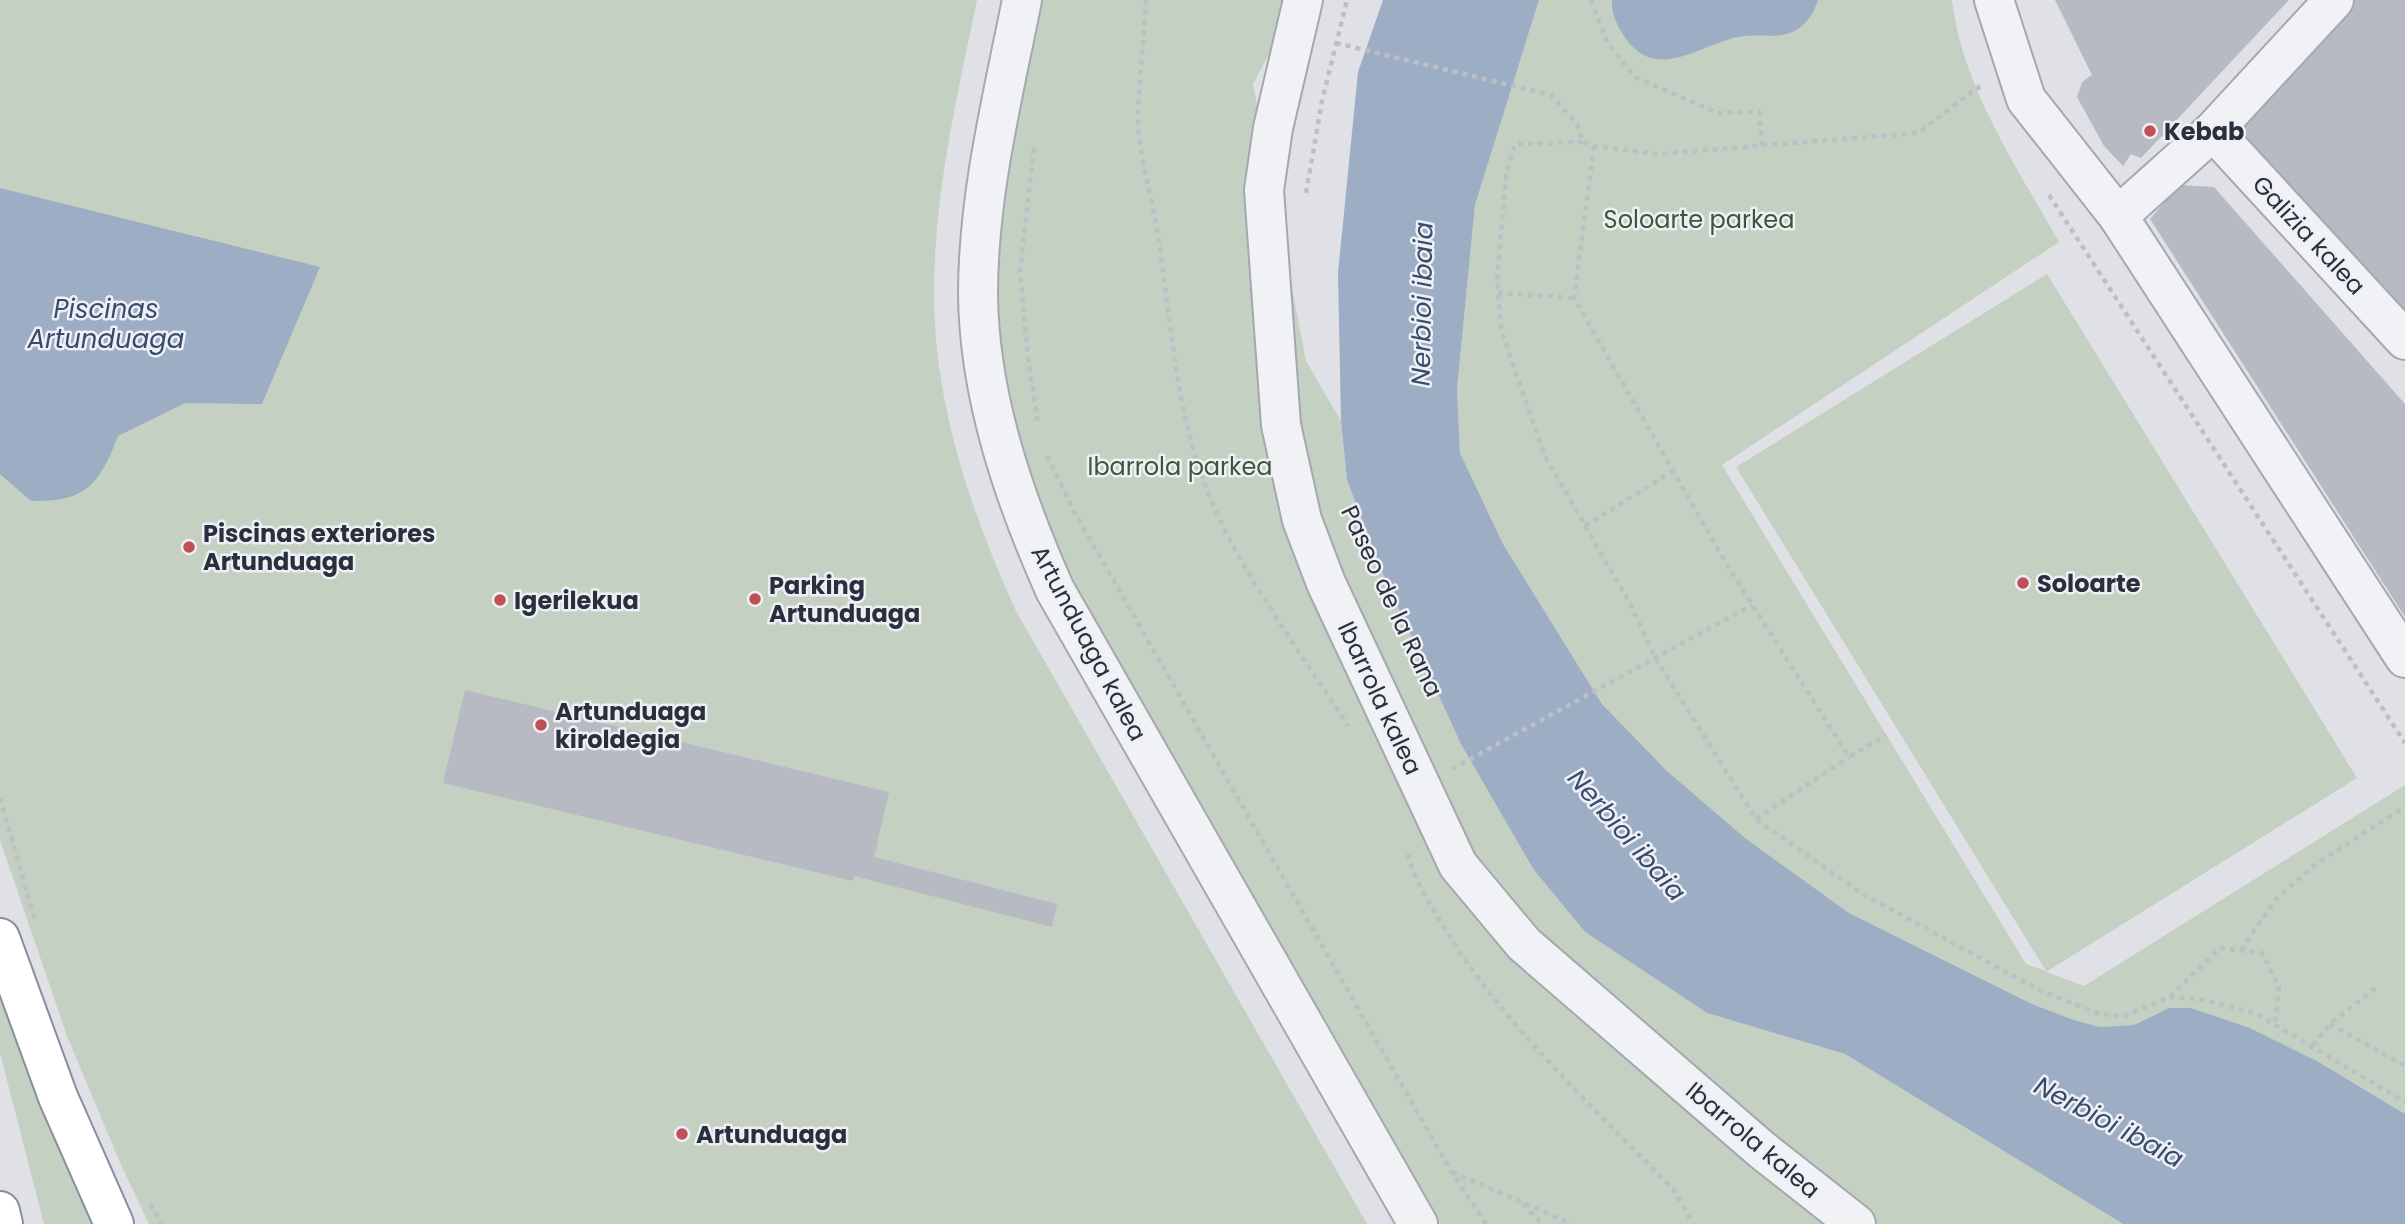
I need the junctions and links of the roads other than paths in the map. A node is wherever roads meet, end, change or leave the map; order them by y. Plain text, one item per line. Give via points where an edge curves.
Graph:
1 (1022, 0) edge
2 (1303, 0) edge
3 (1994, 0) edge
4 (2334, 0) edge
5 (2213, 131) junction
6 (2118, 216) junction
7 (2405, 340) edge
8 (2405, 658) edge
9 (0, 938) edge
10 (0, 1211) edge
11 (3, 1224) edge
12 (114, 1224) edge
13 (1418, 1224) edge
14 (1856, 1224) edge

1 - 13 street, Artunduaga kalea via 984,214 978,295 985,372 1016,491 1055,590
2 - 14 street, Ibarrola kalea via 1273,128 1264,190 1281,425 1302,520 1326,583 1458,865 1524,944 1762,1150
3 - 6 street via 2026,99
4 - 5 street
5 - 6 street
5 - 7 street, Galizia kalea
6 - 8 street
9 - 12 highway via 58,1097
10 - 11 highway

